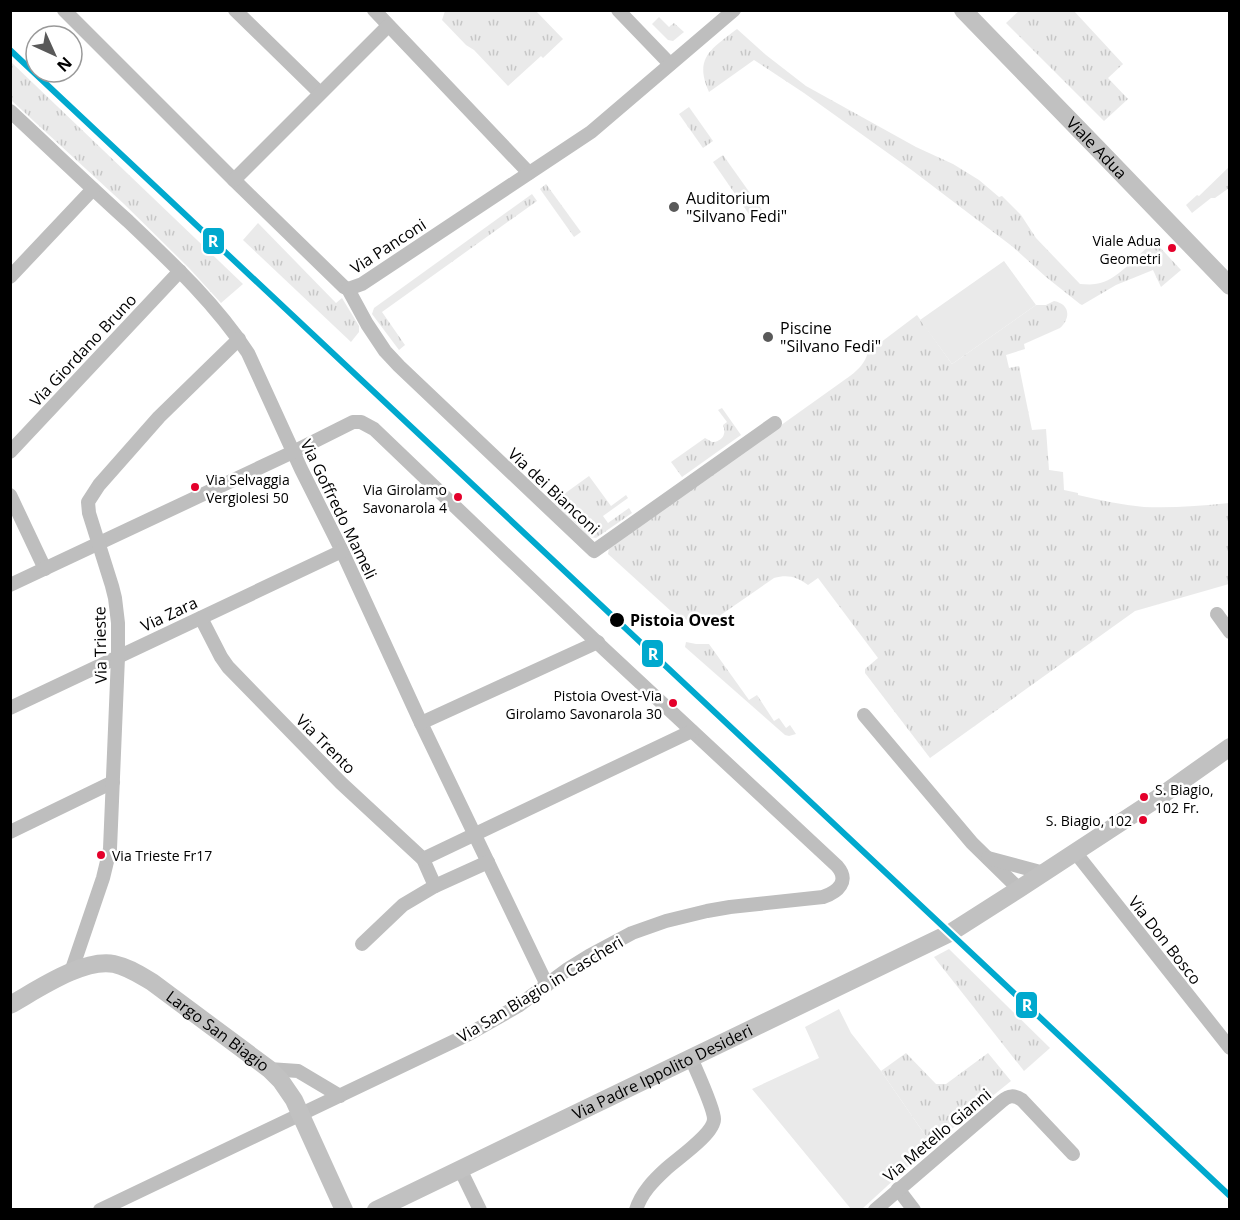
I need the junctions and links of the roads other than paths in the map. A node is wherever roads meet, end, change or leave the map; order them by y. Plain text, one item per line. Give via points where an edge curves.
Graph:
1 (64, 10) edge
2 (235, 10) edge
3 (374, 10) edge
4 (618, 10) edge
5 (734, 10) edge
6 (963, 10) edge
7 (388, 26) junction
8 (670, 64) junction
9 (320, 93) junction
10 (10, 111) edge
11 (529, 173) junction
12 (234, 180) junction
13 (93, 189) junction
14 (180, 271) junction
15 (10, 277) edge
16 (1230, 286) edge
17 (348, 289) junction
18 (239, 339) junction
19 (775, 423) dead end
20 (10, 452) edge
21 (293, 452) junction
22 (10, 495) edge
23 (98, 543) junction
24 (342, 551) junction
25 (45, 569) junction
26 (10, 585) edge
27 (1217, 614) dead end
28 (201, 618) junction
29 (1230, 632) edge
30 (598, 642) junction
31 (118, 657) junction
32 (10, 708) edge
33 (864, 715) dead end
34 (421, 723) junction
35 (692, 731) junction
36 (1230, 747) edge
37 (113, 782) junction
38 (10, 832) edge
39 (475, 834) junction
40 (1076, 852) junction
41 (986, 857) junction
42 (423, 859) junction
43 (488, 862) junction
44 (1044, 873) junction
45 (435, 886) junction
46 (1019, 889) junction
47 (362, 944) dead end
48 (71, 972) junction
49 (547, 985) junction
50 (10, 1005) edge
51 (1230, 1048) edge
52 (692, 1058) junction
53 (269, 1069) junction
54 (340, 1096) junction
55 (301, 1115) junction
56 (1073, 1154) dead end
57 (460, 1169) junction
58 (898, 1189) junction
59 (100, 1209) edge
60 (344, 1209) edge
61 (376, 1209) edge
62 (480, 1209) edge
63 (636, 1209) edge
64 (875, 1209) edge
65 (914, 1209) edge

1 - 12 street, Via Panconi
2 - 9 street
3 - 7 street
4 - 8 street
5 - 8 street, Via Panconi
6 - 16 street, Viale Adua
7 - 9 street
7 - 11 street
8 - 11 street, Via Panconi via 591,132
9 - 12 street
10 - 13 street, Via Goffredo Mameli
11 - 17 street, Via Panconi via 362,284
12 - 17 street, Via Panconi
13 - 14 street, Via Goffredo Mameli
13 - 15 street
14 - 18 street, Via Goffredo Mameli
14 - 20 street, Via Giordano Bruno
17 - 19 street, Via dei Bianconi via 367,324 399,366 594,551
18 - 21 street, Via Goffredo Mameli via 255,365
18 - 23 street, Via Trieste via 159,417 94,492 87,507
21 - 23 street
21 - 24 street, Via Goffredo Mameli
21 - 30 street via 353,422 366,423
22 - 25 street
23 - 25 street
23 - 31 street, Via Trieste via 115,598
24 - 28 street, Via Zara
24 - 34 street, Via Goffredo Mameli
25 - 26 street
27 - 29 street
28 - 31 street, Via Zara
28 - 42 street, Via Trento via 228,667 341,783
30 - 34 street
30 - 35 street
31 - 32 street, Via Zara
31 - 37 street, Via Trieste
33 - 41 street
34 - 39 street, Via Goffredo Mameli
35 - 39 street
35 - 49 street, Via San Biagio in Cascheri via 839,868 842,881 832,894 819,897 718,909 666,921 601,949
36 - 40 street, Via Padre Ippolito Desideri
37 - 38 street
37 - 48 street, Via Trieste via 110,849 104,878
39 - 42 street
39 - 43 street, Via Goffredo Mameli
40 - 44 street, Via Padre Ippolito Desideri
40 - 51 street, Via Don Bosco
41 - 44 street
41 - 46 street
42 - 45 street, Via Trento
43 - 45 street
43 - 49 street, Via Goffredo Mameli
44 - 46 street, Via Padre Ippolito Desideri
45 - 47 street via 398,908
46 - 52 street, Via Padre Ippolito Desideri via 950,933
48 - 50 street
48 - 53 street, Largo San Biagio via 104,963 142,976
49 - 54 street, Via San Biagio in Cascheri via 469,1034
52 - 57 street, Via Padre Ippolito Desideri
52 - 63 street via 713,1113 713,1124 665,1169
53 - 54 street via 301,1072
53 - 55 street, Largo San Biagio via 288,1090
54 - 55 street, Via San Biagio in Cascheri
55 - 59 street, Via San Biagio in Cascheri
55 - 60 street, Largo San Biagio
56 - 58 street, Via Metello Gianni via 1022,1100 1009,1096
57 - 61 street, Via Padre Ippolito Desideri
57 - 62 street
58 - 64 street, Via Metello Gianni
58 - 65 street

